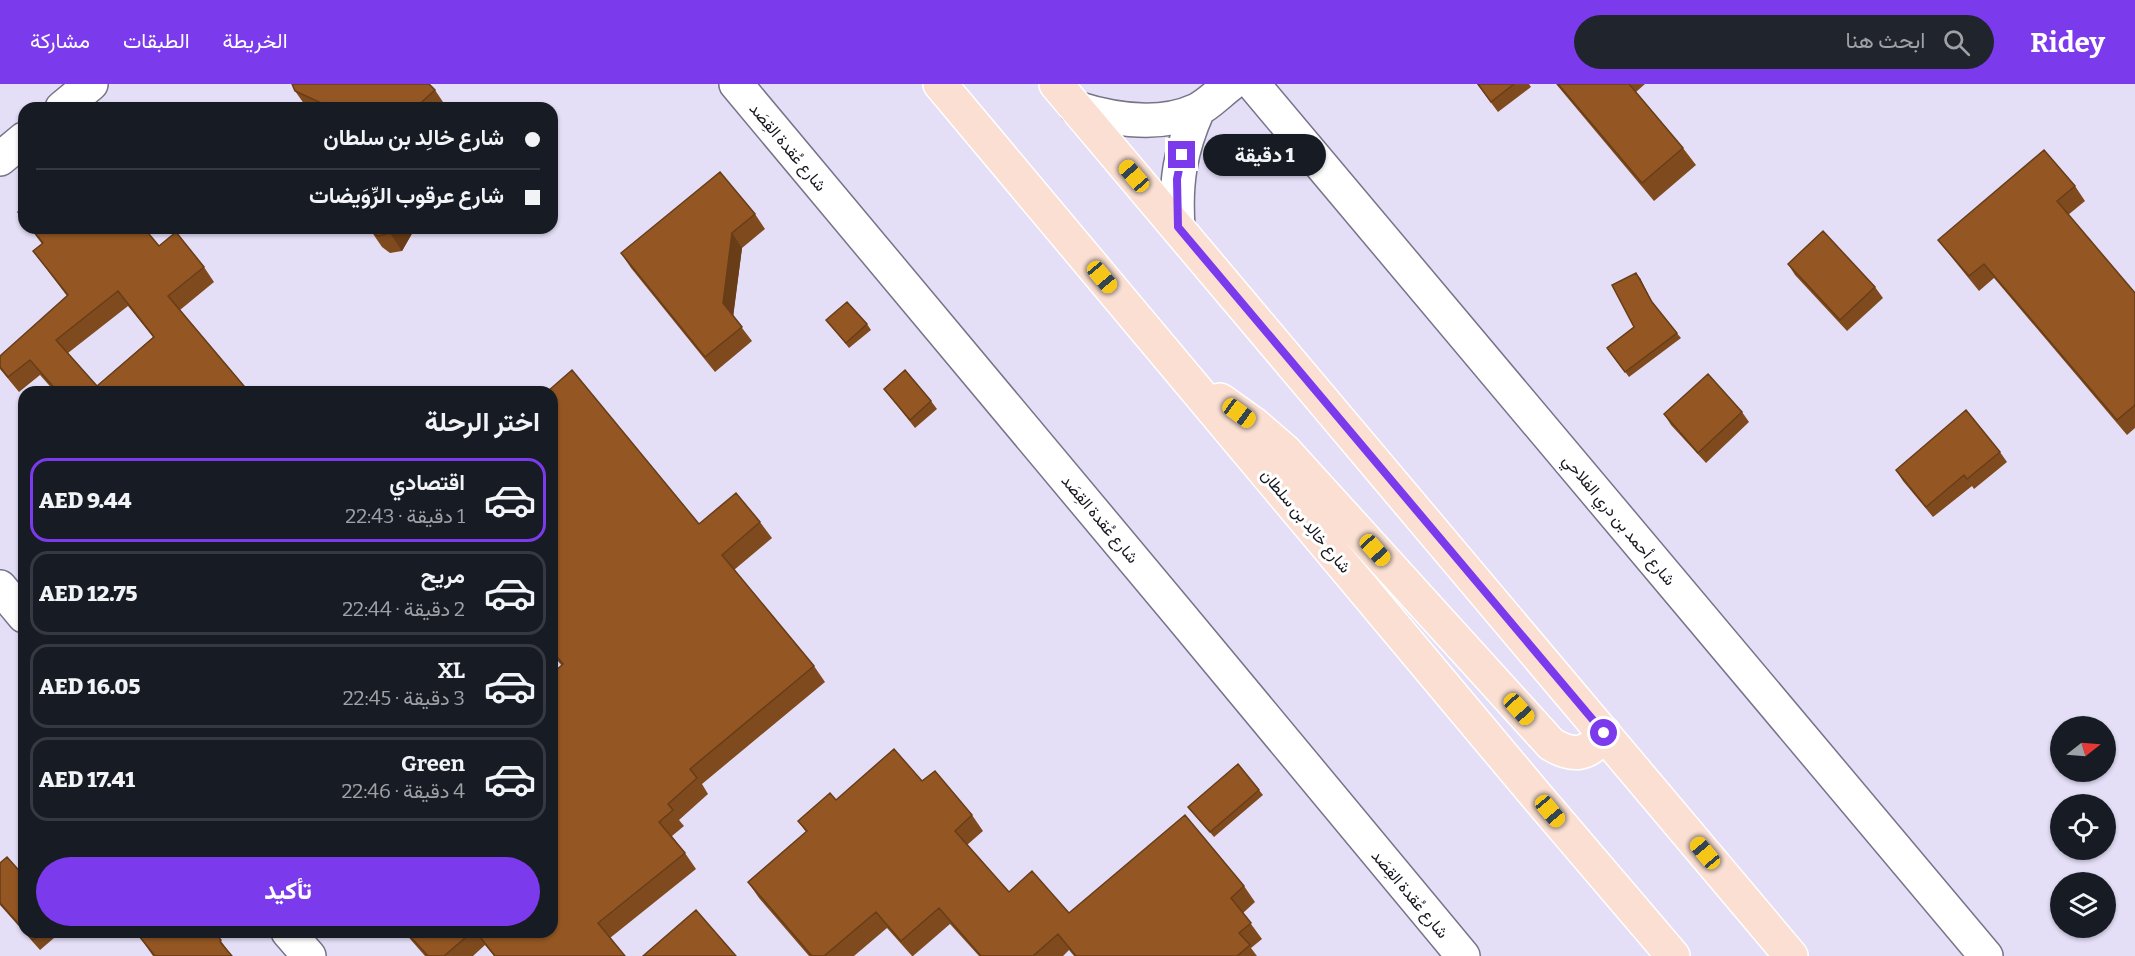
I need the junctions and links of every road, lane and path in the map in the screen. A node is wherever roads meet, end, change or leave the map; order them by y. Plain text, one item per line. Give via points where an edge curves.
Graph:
1 (91, 84) edge
2 (736, 84) edge
3 (940, 84) edge
4 (1231, 84) edge
5 (1253, 84) edge
6 (1066, 96) edge
7 (69, 102) edge
8 (1198, 110) junction
9 (18, 144) edge
10 (0, 159) edge
11 (1178, 227) junction
12 (1190, 382) junction
13 (0, 587) edge
14 (18, 609) edge
15 (1604, 733) junction
16 (293, 938) edge
17 (309, 956) edge
18 (1463, 956) edge
19 (1673, 956) edge
20 (1791, 956) edge
21 (1986, 956) edge

1 - 7 street
2 - 18 street, شارع عُقدة القِصَد
3 - 12 main road, شارع خالِد بن سلطان
4 - 8 street
5 - 21 street, شارع أحمد بن دري الفلاحي
6 - 8 street via 1100,116 1125,119 1150,120
6 - 11 main road
8 - 11 street via 1188,132 1179,171
9 - 10 street
11 - 15 main road
12 - 15 main road via 1231,407 1284,451 1551,744 1574,753 1587,750
12 - 19 main road, شارع خالِد بن سلطان
13 - 14 street
15 - 20 main road
16 - 17 street

